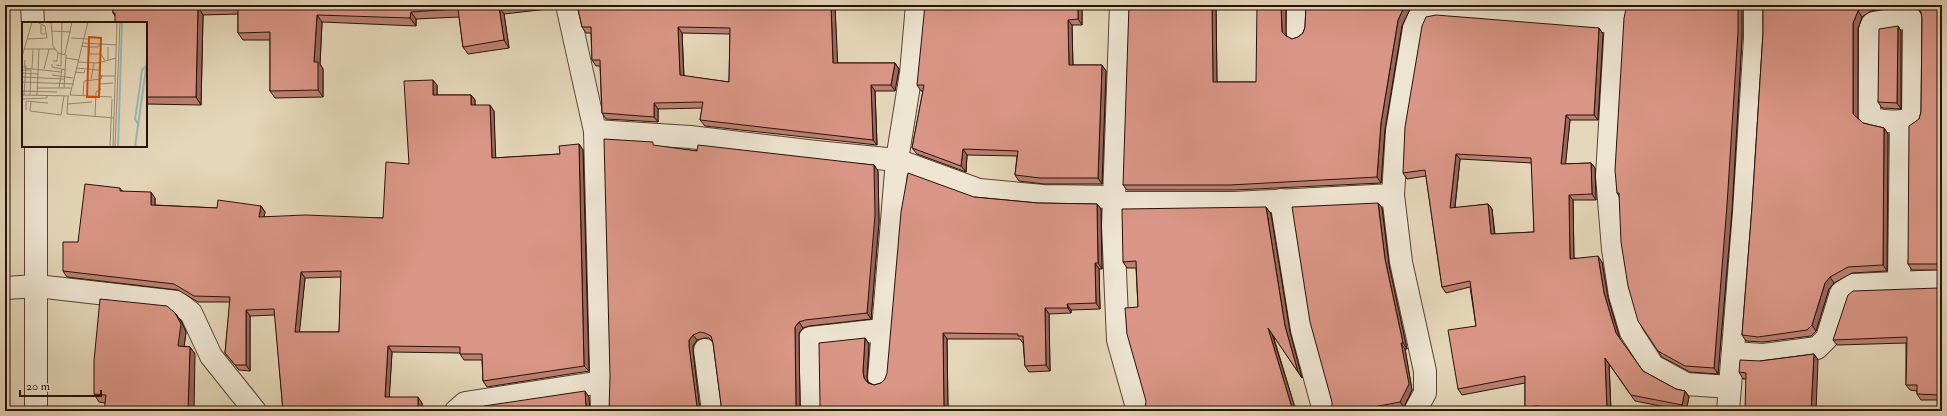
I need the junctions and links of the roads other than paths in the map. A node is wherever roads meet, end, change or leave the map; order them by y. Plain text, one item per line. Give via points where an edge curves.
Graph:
1 (32, 5) edge
2 (567, 5) edge
3 (917, 5) edge
4 (1121, 5) edge
5 (1298, 5) edge
6 (1755, 5) edge
7 (1880, 13) edge
8 (1617, 14) edge
9 (33, 22) edge
10 (1297, 32) dead end
11 (1901, 121) junction
12 (595, 131) junction
13 (36, 147) edge
14 (897, 160) junction
15 (1393, 195) junction
16 (1114, 200) junction
17 (1281, 200) junction
18 (1942, 281) edge
19 (1899, 283) junction
20 (37, 286) junction
21 (5, 288) edge
22 (882, 330) junction
23 (705, 350) dead end
24 (1733, 353) junction
25 (879, 378) dead end
26 (602, 382) junction
27 (1730, 387) junction
28 (36, 411) edge
29 (255, 411) edge
30 (456, 411) edge
31 (602, 411) edge
32 (713, 411) edge
33 (812, 411) edge
34 (1138, 411) edge
35 (1324, 411) edge
36 (1415, 411) edge
37 (1728, 411) edge

1 - 9 street
2 - 12 street
3 - 14 street via 911,72
4 - 16 street
5 - 10 street
6 - 24 street via 1755,38
7 - 11 street via 1870,29 1869,115 1876,120
7 - 11 street via 1911,19 1914,24 1913,118
8 - 15 street via 1439,8 1421,12 1414,28 1397,131
8 - 27 street via 1607,176 1620,295 1632,332 1653,366 1686,384
11 - 19 street
12 - 14 street via 690,137
12 - 26 street
13 - 20 street
14 - 16 street via 979,190
14 - 22 street
15 - 17 street
15 - 36 street via 1401,262 1425,371 1425,394
16 - 17 street via 1234,203
16 - 34 street via 1118,340
17 - 35 street via 1302,330
18 - 19 street
19 - 24 street via 1853,285 1841,293 1827,338 1817,348 1763,355
20 - 21 street
20 - 28 street
20 - 29 street via 177,302 191,312 211,356
22 - 25 street
22 - 33 street via 810,338
23 - 32 street
24 - 27 street
26 - 30 street via 465,403
26 - 31 street
27 - 37 street

